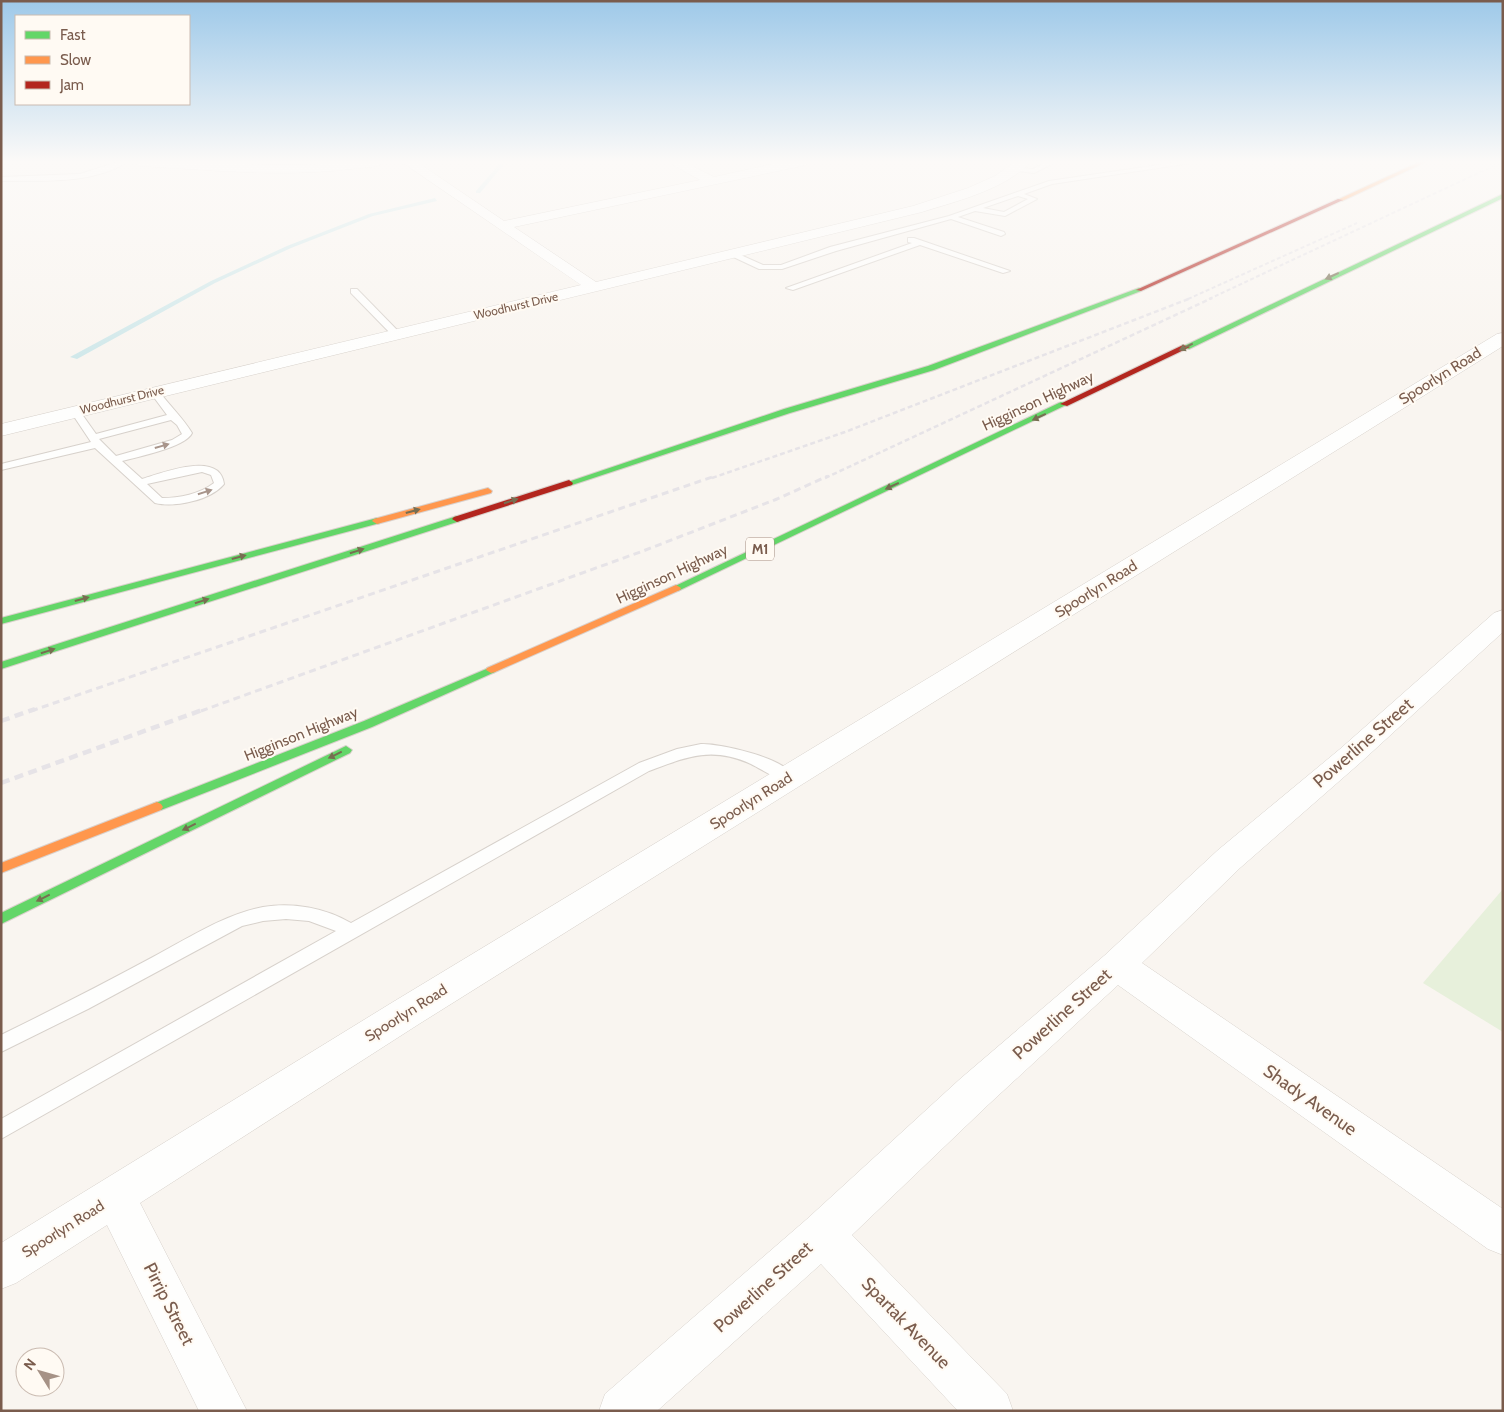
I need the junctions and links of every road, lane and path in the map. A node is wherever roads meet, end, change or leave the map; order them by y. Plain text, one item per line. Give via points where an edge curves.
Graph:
1 (508, 228) edge
2 (834, 228) edge
3 (913, 228) edge
4 (983, 228) edge
5 (1279, 228) edge
6 (1436, 228) edge
7 (891, 234) junction
8 (1001, 234) dead end
9 (919, 243) junction
10 (731, 254) junction
11 (1006, 271) dead end
12 (596, 288) junction
13 (790, 288) dead end
14 (354, 291) dead end
15 (396, 334) junction
16 (1503, 338) edge
17 (155, 392) junction
18 (787, 411) junction
19 (76, 412) junction
20 (173, 416) junction
21 (1, 430) edge
22 (95, 441) junction
23 (115, 460) junction
24 (595, 462) dead end
25 (1, 467) edge
26 (140, 483) junction
27 (499, 488) dead end
28 (630, 610) junction
29 (1503, 618) edge
30 (1, 620) edge
31 (1, 666) edge
32 (408, 719) dead end
33 (355, 745) dead end
34 (789, 778) junction
35 (1, 868) edge
36 (1, 919) edge
37 (351, 931) junction
38 (1117, 965) junction
39 (1, 1044) edge
40 (1, 1130) edge
41 (115, 1196) junction
42 (822, 1234) junction
43 (1503, 1234) edge
44 (1, 1268) edge
45 (224, 1411) edge
46 (622, 1411) edge
47 (990, 1411) edge

1 - 12 street
2 - 10 street, Woodhurst Drive
3 - 7 lane
4 - 8 lane
5 - 18 highway via 1144,289 931,368
6 -> 28 highway, Higginson Highway / M1
7 - 9 lane
7 - 10 lane via 774,268 762,267
9 - 11 lane
9 - 13 lane
10 - 12 street, Woodhurst Drive
12 - 15 street, Woodhurst Drive
14 - 15 lane
15 - 17 street, Woodhurst Drive
16 - 34 street, Spoorlyn Road
17 - 19 street, Woodhurst Drive
17 - 20 lane
18 - 24 highway
31 -> 18 highway
19 - 21 street, Woodhurst Drive
19 - 22 lane
20 - 22 lane
23 -> 20 lane via 182,439 187,433
22 - 23 lane
22 - 25 lane
23 - 26 lane
26 -> 26 lane via 158,500 167,502 211,490 219,484 219,479 207,468
30 -> 27 highway
28 - 32 highway
28 - 35 highway, Higginson Highway / M1 via 368,724
29 - 38 street, Powerline Street via 1350,756 1229,859
33 -> 36 highway
34 - 37 lane via 767,764 739,753 713,749 688,751 644,767
34 - 41 street, Spoorlyn Road
37 - 39 lane via 336,921 299,913 264,914 232,924
37 - 40 lane
38 - 42 street, Powerline Street via 974,1092
38 - 43 street, Shady Avenue
41 - 44 street, Spoorlyn Road
41 - 45 street, Pirrip Street
42 - 46 street, Powerline Street
42 - 47 street, Spartak Avenue

